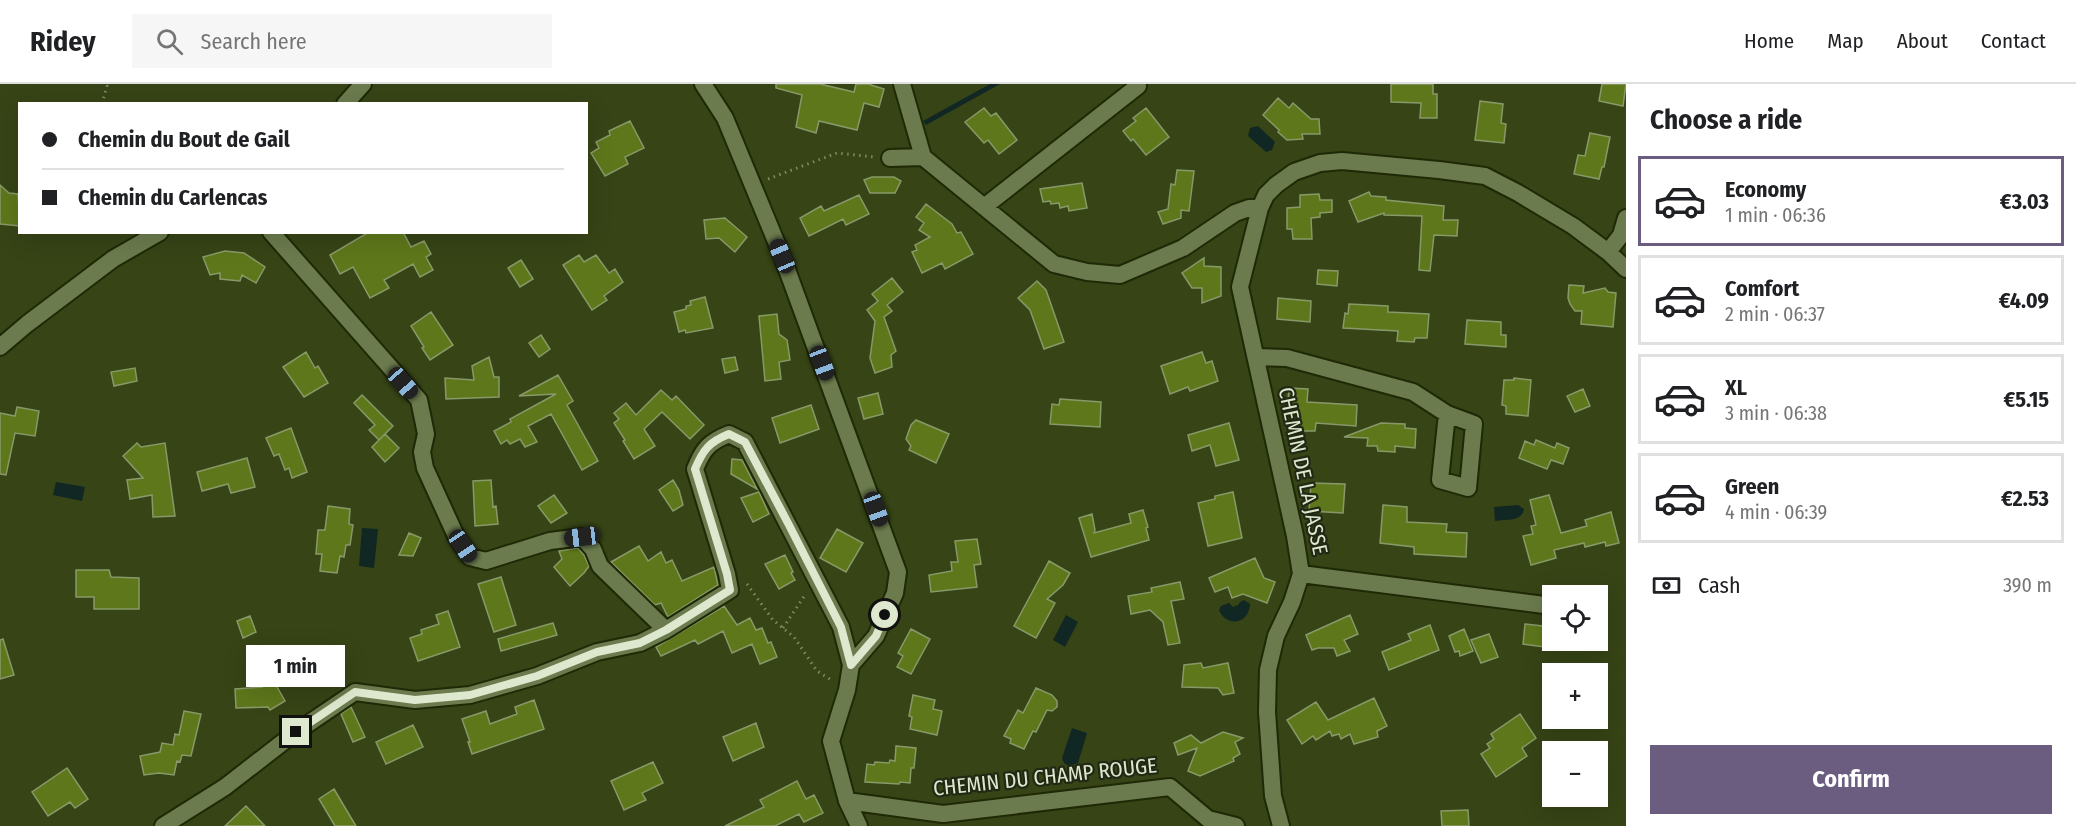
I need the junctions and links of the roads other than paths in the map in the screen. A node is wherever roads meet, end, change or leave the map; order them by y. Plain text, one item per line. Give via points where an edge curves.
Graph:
1 (363, 84) edge
2 (703, 84) edge
3 (902, 84) edge
4 (1138, 86) dead end
5 (347, 102) edge
6 (923, 157) junction
7 (891, 158) road end
8 (984, 207) junction
9 (1260, 208) junction
10 (1626, 218) edge
11 (157, 234) edge
12 (273, 234) edge
13 (1608, 252) junction
14 (1626, 268) edge
15 (0, 348) edge
16 (1256, 357) junction
17 (1447, 414) dead end
18 (1301, 574) junction
19 (1542, 605) edge
20 (666, 630) junction
21 (851, 665) junction
22 (847, 801) junction
23 (163, 826) edge
24 (859, 826) edge
25 (1236, 826) edge
26 (1281, 826) edge

1 - 5 street
2 - 21 street via 725,118 782,256 898,572 895,593 876,636
3 - 6 street
4 - 8 street
6 - 7 street
6 - 8 street
8 - 9 street via 1054,264 1120,275 1183,248 1235,213
9 - 13 street, CHEMIN DE LA JASSE via 1276,184 1294,172 1320,163 1342,161 1469,173 1485,176 1518,193
9 - 16 street, CHEMIN DE LA JASSE via 1240,287
10 - 13 street via 1621,235
11 - 15 street via 113,259
12 - 20 street via 419,400 426,434 422,452 425,468 456,536 470,557 486,561 550,541 582,537 593,549 600,566
13 - 14 street, CHEMIN DE LA JASSE
16 - 17 street via 1287,358 1413,392
16 - 18 street, CHEMIN DE LA JASSE
18 - 19 street
18 - 26 street, CHEMIN DE LA JASSE via 1293,602 1276,636 1268,670 1269,743
20 - 21 street via 730,590 695,469 701,454 714,440 729,434 745,442 841,627
20 - 23 street via 640,643 597,652 537,676 470,695 415,700 355,692 225,787
21 - 22 street via 831,741
22 - 24 street
22 - 25 street, CHEMIN DU CHAMP ROUGE via 943,814 1170,787 1208,819

